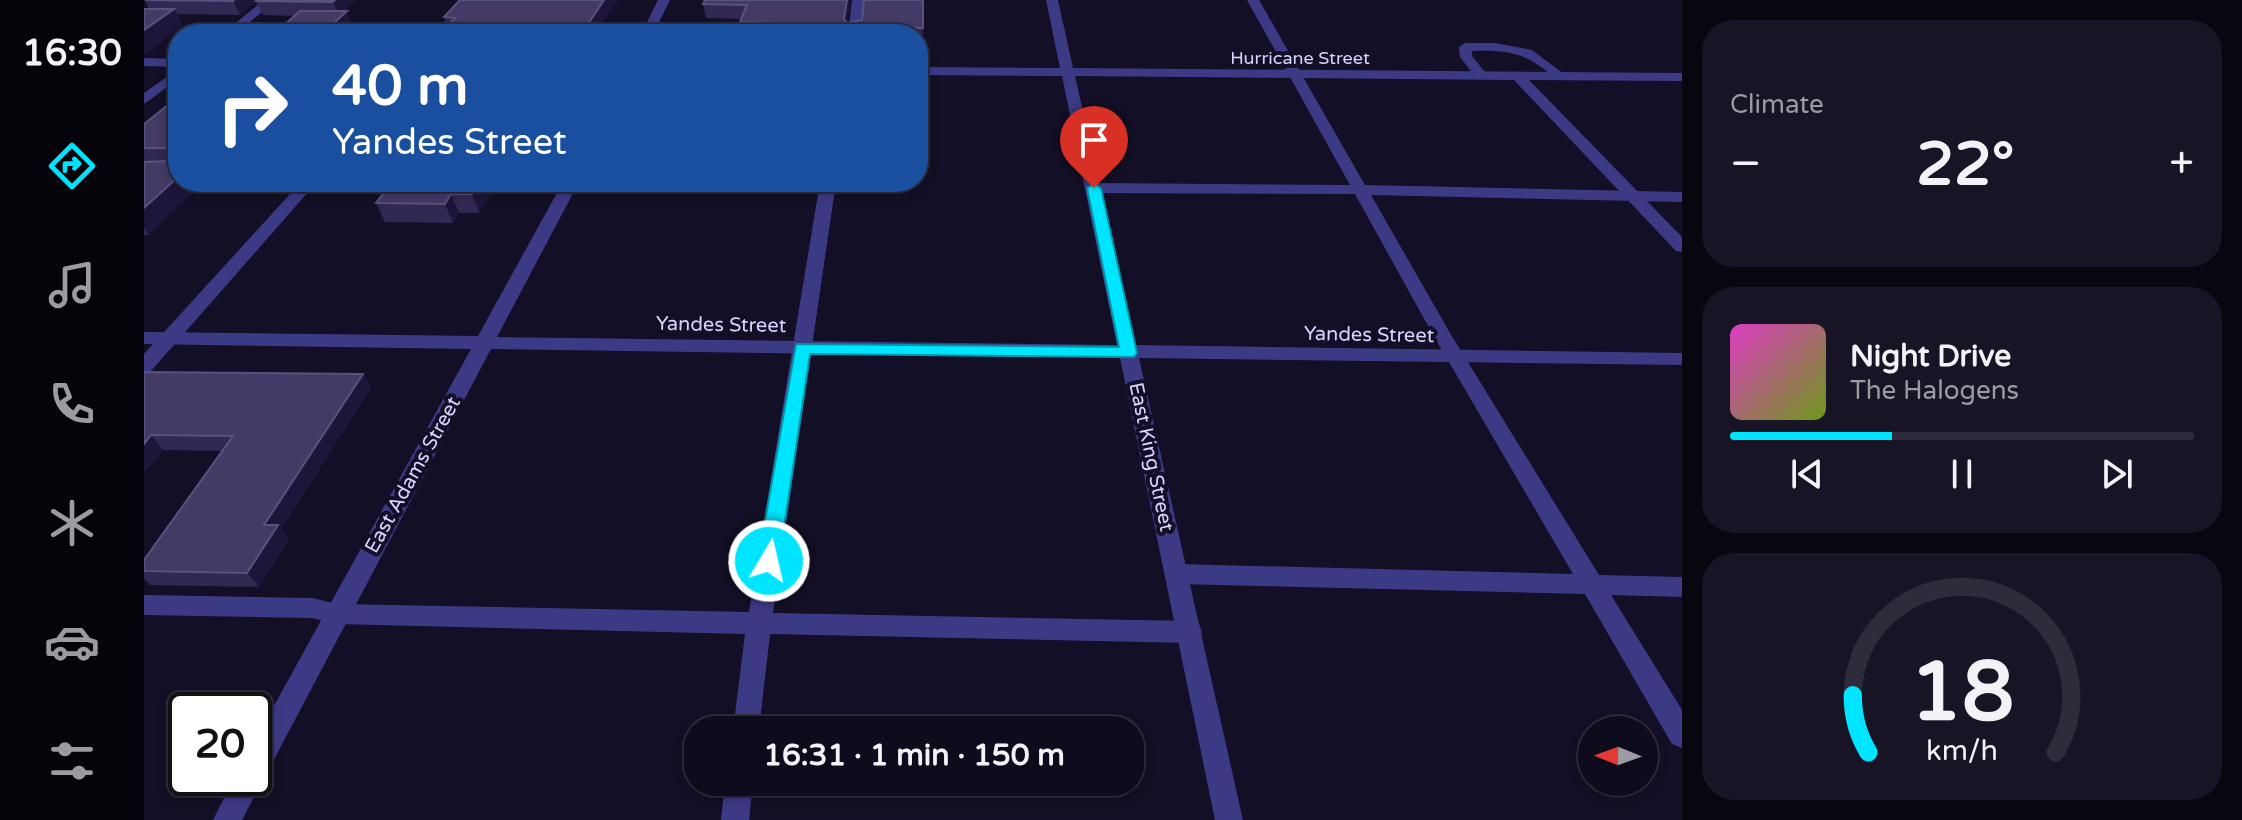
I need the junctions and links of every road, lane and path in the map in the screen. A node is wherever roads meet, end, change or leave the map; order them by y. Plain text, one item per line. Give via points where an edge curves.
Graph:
1 (271, 0) edge
2 (470, 0) edge
3 (664, 0) edge
4 (858, 0) edge
5 (1052, 0) edge
6 (1253, 0) edge
7 (241, 24) edge
8 (448, 24) edge
9 (652, 24) edge
10 (855, 24) edge
11 (144, 62) edge
12 (168, 63) edge
13 (928, 71) edge
14 (1070, 73) junction
15 (1294, 76) junction
16 (1483, 77) junction
17 (1519, 77) junction
18 (1562, 77) junction
19 (1682, 77) edge
20 (168, 81) edge
21 (144, 100) edge
22 (1094, 188) junction
23 (1362, 191) junction
24 (300, 192) edge
25 (566, 192) edge
26 (826, 192) edge
27 (1633, 197) junction
28 (1682, 197) edge
29 (1682, 247) edge
30 (144, 338) edge
31 (169, 338) junction
32 (485, 343) junction
33 (802, 348) junction
34 (1128, 353) junction
35 (1456, 358) junction
36 (1682, 359) edge
37 (144, 366) edge
38 (1176, 574) junction
39 (1592, 585) junction
40 (1682, 587) edge
41 (144, 605) edge
42 (337, 614) junction
43 (759, 623) junction
44 (1190, 632) junction
45 (748, 716) edge
46 (272, 735) edge
47 (1682, 735) edge
48 (240, 796) edge
49 (738, 796) edge
50 (227, 820) edge
51 (735, 820) edge
52 (1229, 820) edge

1 - 7 street
2 - 8 street
3 - 9 street
4 - 10 street
5 - 14 street, East King Street
6 - 15 street
11 - 12 street
13 - 14 street, Hurricane Street
14 - 15 street, Hurricane Street
14 - 22 street, East King Street
15 - 16 street, Hurricane Street
15 - 23 street
16 - 17 street, Hurricane Street
16 - 18 street via 1466,57 1465,47 1526,49
17 - 18 street, Hurricane Street
17 - 27 street
18 - 19 street, Hurricane Street
20 - 21 street
22 - 23 street
22 - 34 street, East King Street
23 - 27 street
23 - 35 street
24 - 31 street
25 - 32 street, East Adams Street
26 - 33 street
27 - 28 street
27 - 29 street
30 - 31 street, Yandes Street
31 - 32 street, Yandes Street
31 - 37 street
32 - 33 street, Yandes Street
32 - 42 street, East Adams Street
33 - 34 street, Yandes Street
33 - 43 street
34 - 35 street, Yandes Street
34 - 38 street, East King Street
35 - 36 street, Yandes Street
35 - 39 street
38 - 39 street
38 - 44 street, East King Street
39 - 40 street
39 - 47 street
41 - 42 street via 312,608
42 - 43 street
42 - 46 street, East Adams Street
43 - 44 street
43 - 45 street
44 - 52 street, East King Street
48 - 50 street
49 - 51 street

